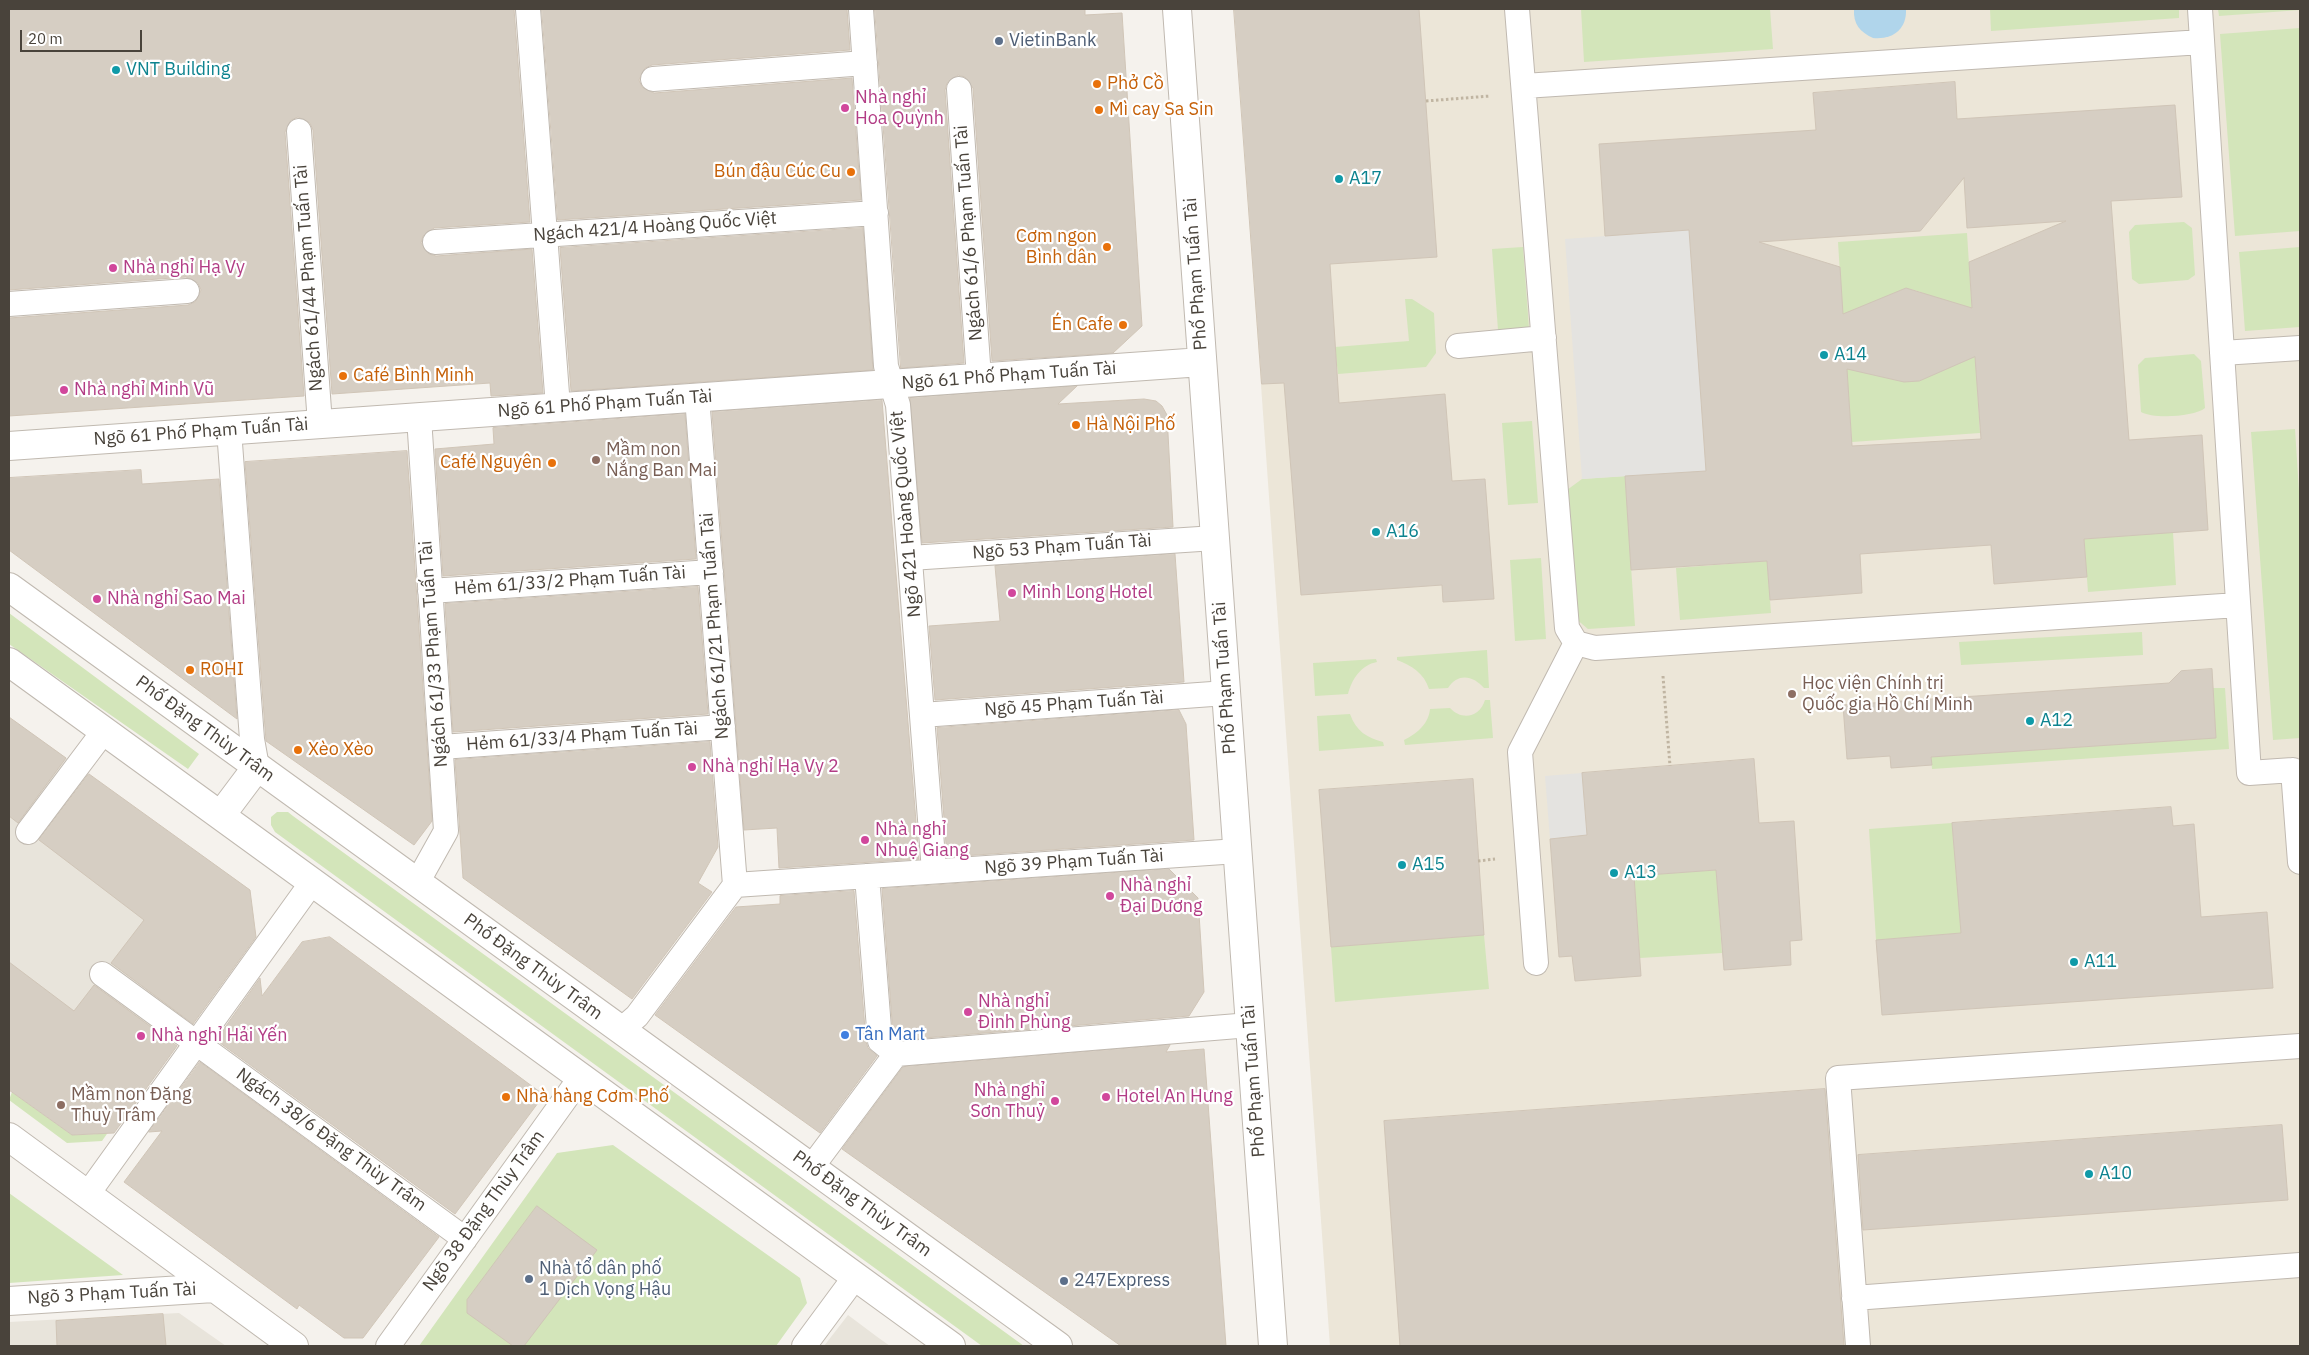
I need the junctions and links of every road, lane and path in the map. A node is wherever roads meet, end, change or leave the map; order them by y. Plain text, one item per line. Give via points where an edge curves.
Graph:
1 (528, 9) edge
2 (861, 9) edge
3 (1177, 9) edge
4 (1517, 9) edge
5 (2200, 9) edge
6 (2202, 42) junction
7 (865, 63) junction
8 (653, 79) dead end
9 (1524, 86) junction
10 (959, 89) dead end
11 (1485, 97) dead end
12 (1426, 101) dead end
13 (298, 132) dead end
14 (876, 213) junction
15 (545, 234) junction
16 (435, 242) dead end
17 (187, 291) dead end
18 (9, 304) edge
19 (1544, 338) junction
20 (1458, 346) dead end
21 (2300, 348) edge
22 (2222, 353) junction
23 (1202, 362) junction
24 (979, 378) junction
25 (893, 384) junction
26 (697, 397) junction
27 (558, 407) junction
28 (418, 417) junction
29 (320, 424) junction
30 (229, 430) junction
31 (9, 446) edge
32 (1215, 538) junction
33 (910, 558) junction
34 (711, 572) junction
35 (9, 587) edge
36 (430, 591) junction
37 (2238, 604) junction
38 (1576, 643) junction
39 (1660, 643) junction
40 (9, 662) edge
41 (1226, 693) junction
42 (922, 715) junction
43 (723, 727) junction
44 (104, 731) junction
45 (441, 747) junction
46 (1670, 766) dead end
47 (257, 767) junction
48 (2297, 772) edge
49 (221, 815) junction
50 (28, 832) dead end
51 (1238, 851) junction
52 (2300, 862) edge
53 (934, 871) junction
54 (867, 876) junction
55 (313, 881) junction
56 (417, 883) junction
57 (735, 885) junction
58 (1536, 963) dead end
59 (102, 974) dead end
60 (1250, 1025) junction
61 (621, 1030) junction
62 (197, 1042) junction
63 (2300, 1046) edge
64 (896, 1054) junction
65 (581, 1077) junction
66 (9, 1137) edge
67 (811, 1168) junction
68 (87, 1195) junction
69 (464, 1239) junction
70 (2300, 1265) edge
71 (855, 1277) junction
72 (214, 1288) junction
73 (1854, 1298) junction
74 (9, 1301) edge
75 (294, 1346) edge
76 (388, 1346) edge
77 (804, 1346) edge
78 (951, 1346) edge
79 (1058, 1346) edge
80 (1273, 1346) edge
81 (1858, 1346) edge

1 - 15 lane
2 - 7 lane, Ngõ 421 Hoàng Quốc Việt
3 - 23 street, Phố Phạm Tuấn Tài
4 - 9 lane
5 - 6 lane
6 - 9 lane
6 - 22 lane
7 - 8 lane
7 - 14 lane, Ngõ 421 Hoàng Quốc Việt
9 - 19 lane
10 - 24 lane, Ngách 61/6 Phạm Tuấn Tài
11 - 12 path
13 - 29 lane, Ngách 61/44 Phạm Tuấn Tài
14 - 15 lane, Ngách 421/4 Hoàng Quốc Việt
14 - 25 lane, Ngõ 421 Hoàng Quốc Việt via 886,366
15 - 16 lane, Ngách 421/4 Hoàng Quốc Việt
15 - 27 lane
17 - 18 lane
19 - 20 lane
19 - 38 lane via 1566,628
21 - 22 lane
22 - 37 lane
23 - 24 street, Ngõ 61 Phố Phạm Tuấn Tài
23 - 32 street, Phố Phạm Tuấn Tài
24 - 25 street, Ngõ 61 Phố Phạm Tuấn Tài
25 - 26 street, Ngõ 61 Phố Phạm Tuấn Tài
25 - 33 lane, Ngõ 421 Hoàng Quốc Việt via 898,405
26 - 27 street, Ngõ 61 Phố Phạm Tuấn Tài
26 - 34 lane, Ngách 61/21 Phạm Tuấn Tài
27 - 28 street, Ngõ 61 Phố Phạm Tuấn Tài
28 - 29 street, Ngõ 61 Phố Phạm Tuấn Tài
28 - 36 lane, Ngách 61/33 Phạm Tuấn Tài
29 - 30 street, Ngõ 61 Phố Phạm Tuấn Tài
30 - 31 street, Ngõ 61 Phố Phạm Tuấn Tài
30 - 47 lane via 252,739
32 - 33 lane, Ngõ 53 Phạm Tuấn Tài
32 - 41 street, Phố Phạm Tuấn Tài
33 - 42 lane, Ngõ 421 Hoàng Quốc Việt
34 - 36 lane, Hẻm 61/33/2 Phạm Tuấn Tài
34 - 43 lane, Ngách 61/21 Phạm Tuấn Tài
35 - 47 street, Phố Đặng Thùy Trâm
36 - 45 lane, Ngách 61/33 Phạm Tuấn Tài
37 - 39 lane
37 - 48 lane via 2249,773
38 - 39 lane via 1595,648
38 - 58 lane via 1520,752
39 - 46 path
40 - 44 street
41 - 42 lane, Ngõ 45 Phạm Tuấn Tài
41 - 51 street, Phố Phạm Tuấn Tài
42 - 53 lane, Ngõ 421 Hoàng Quốc Việt
43 - 45 lane, Hẻm 61/33/4 Phạm Tuấn Tài
43 - 57 lane, Ngách 61/21 Phạm Tuấn Tài
44 - 49 street
44 - 50 lane
45 - 56 lane, Ngách 61/33 Phạm Tuấn Tài via 446,831
47 - 49 street
47 - 56 street, Phố Đặng Thùy Trâm
48 - 52 lane
49 - 55 street
51 - 53 lane, Ngõ 39 Phạm Tuấn Tài
51 - 60 street, Phố Phạm Tuấn Tài
53 - 54 lane, Ngõ 39 Phạm Tuấn Tài
54 - 57 lane, Ngõ 39 Phạm Tuấn Tài
54 - 64 lane via 880,1041
55 - 62 lane
55 - 65 street
56 - 61 street, Phố Đặng Thùy Trâm
57 - 61 lane via 637,1016
59 - 62 lane, Ngách 38/6 Đặng Thùy Trâm
60 - 64 lane
60 - 80 street, Phố Phạm Tuấn Tài
61 - 67 street, Phố Đặng Thùy Trâm
62 - 68 lane
62 - 69 lane, Ngách 38/6 Đặng Thùy Trâm
63 - 73 lane via 1838,1078
64 - 67 lane
65 - 69 lane, Ngõ 38 Đặng Thùy Trâm
65 - 71 street
66 - 68 street, Ngõ 3 Phạm Tuấn Tài
67 - 79 street, Phố Đặng Thùy Trâm
68 - 72 street, Ngõ 3 Phạm Tuấn Tài
69 - 76 lane, Ngõ 38 Đặng Thùy Trâm
70 - 73 lane
71 - 77 lane
71 - 78 street
72 - 74 street, Ngõ 3 Phạm Tuấn Tài
72 - 75 street, Ngõ 3 Phạm Tuấn Tài
73 - 81 lane

